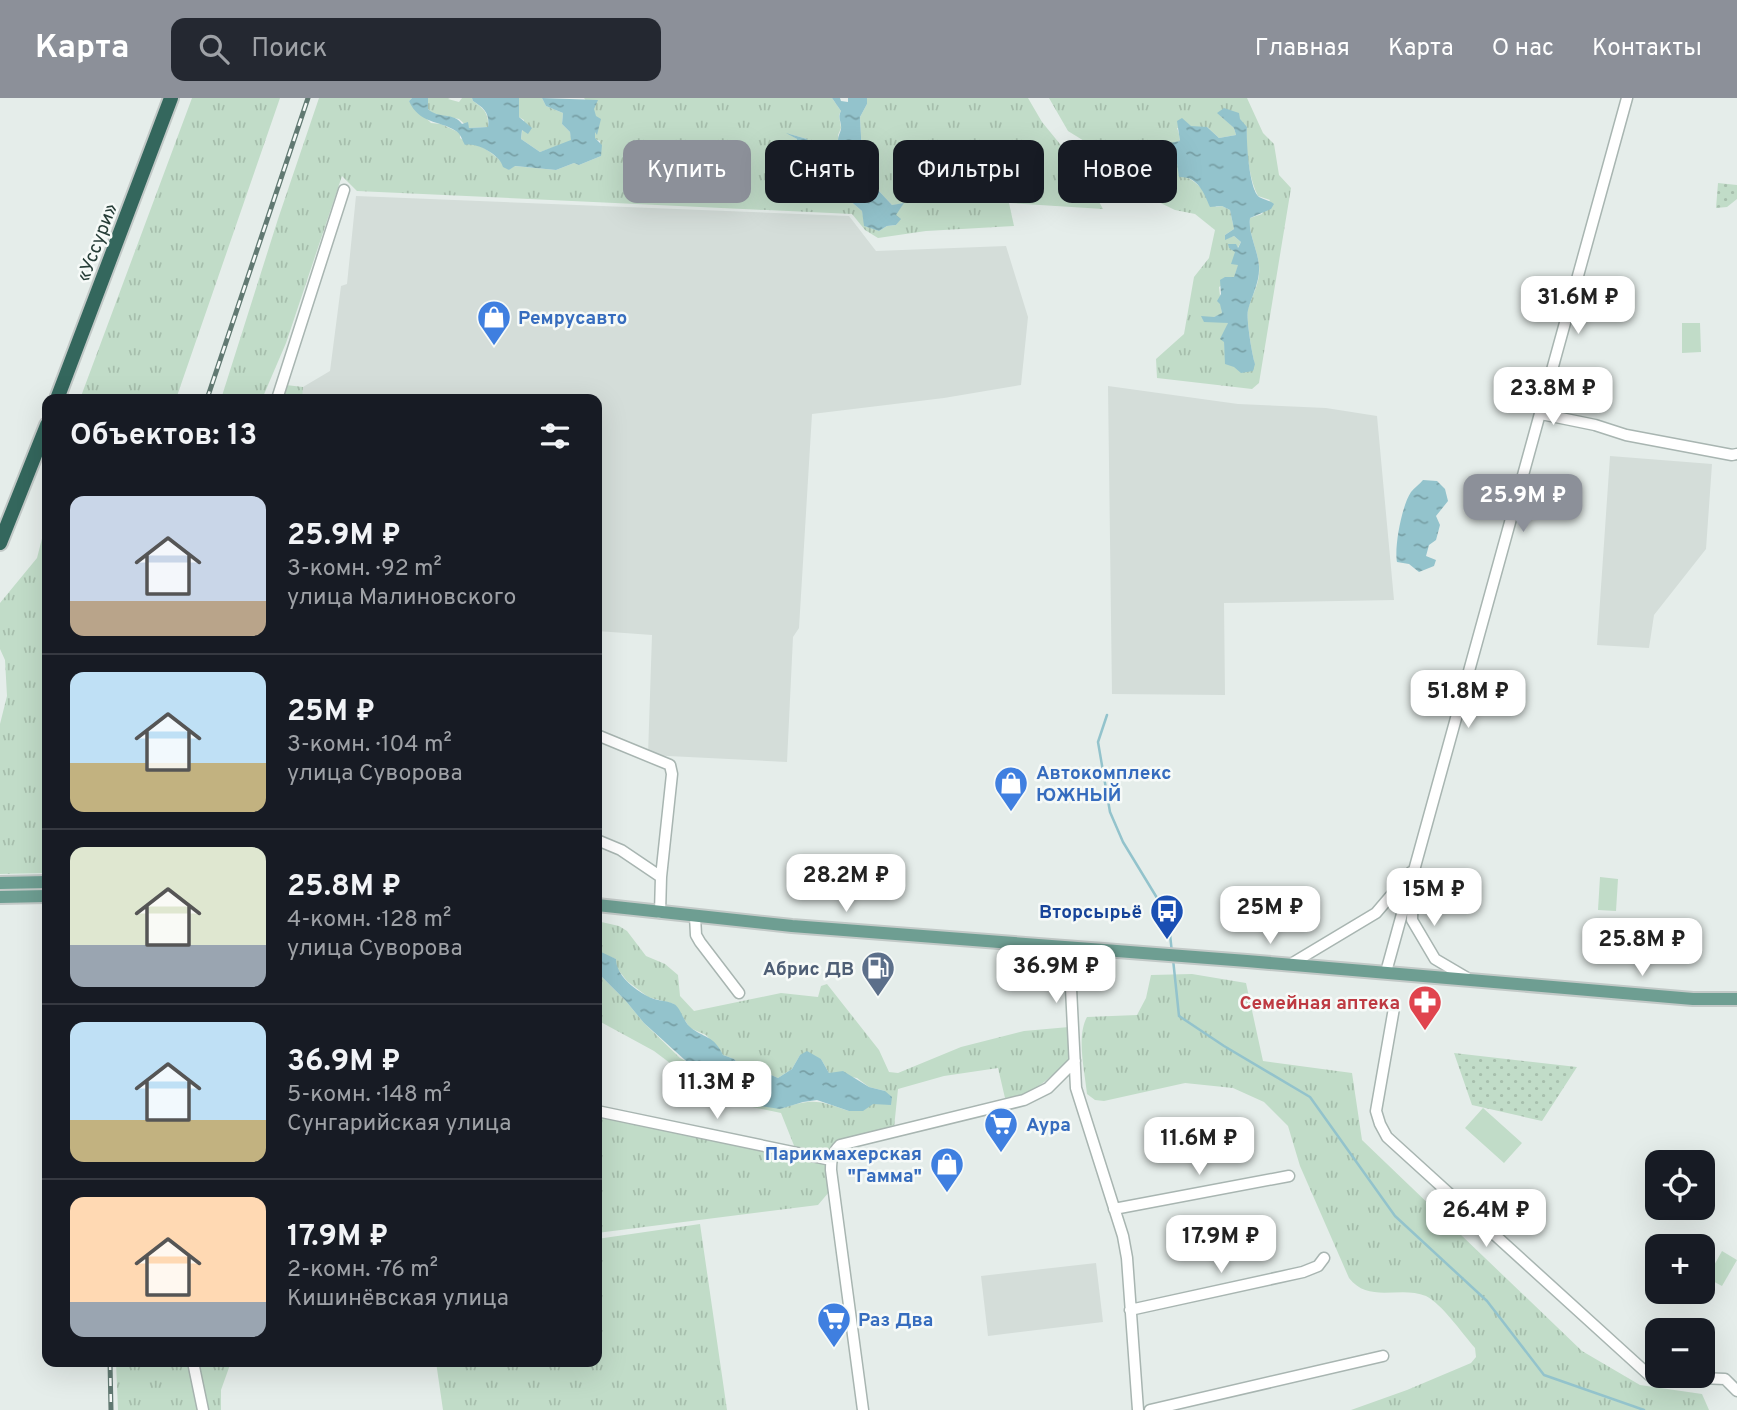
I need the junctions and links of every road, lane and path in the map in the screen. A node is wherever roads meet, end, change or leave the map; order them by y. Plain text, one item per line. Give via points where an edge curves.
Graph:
1 (171, 98) edge
2 (1627, 98) edge
3 (344, 190) dead end
4 (59, 394) edge
5 (278, 394) edge
6 (1541, 414) junction
7 (42, 438) edge
8 (1737, 454) edge
9 (0, 543) edge
10 (602, 737) edge
11 (602, 842) edge
12 (1414, 869) junction
13 (661, 877) junction
14 (0, 883) edge
15 (42, 884) edge
16 (29, 889) junction
17 (42, 894) edge
18 (0, 897) edge
19 (602, 906) edge
20 (660, 913) junction
21 (695, 916) junction
22 (1069, 948) junction
23 (1289, 965) junction
24 (1386, 972) junction
25 (1470, 980) junction
26 (739, 993) dead end
27 (1737, 999) edge
28 (1394, 1008) dead end
29 (1075, 1061) junction
30 (602, 1112) edge
31 (831, 1160) junction
32 (1289, 1176) dead end
33 (1114, 1209) junction
34 (1324, 1258) dead end
35 (1130, 1310) junction
36 (1383, 1356) dead end
37 (194, 1367) edge
38 (1737, 1391) edge
39 (203, 1410) edge
40 (863, 1410) edge
41 (1138, 1410) edge
42 (1150, 1410) edge

1 - 4 highway, «Уссури»
2 - 6 street
3 - 5 street
6 - 8 street via 1626,435
6 - 12 street
7 - 9 highway
10 - 13 street via 670,765
11 - 13 street
12 - 23 street via 1376,914
12 - 24 street
12 - 25 street via 1412,920 1435,960
13 - 20 street
14 - 16 main road
15 - 16 main road
16 - 17 main road
16 - 18 main road
19 - 20 main road
20 - 21 main road
21 - 22 main road
21 - 26 street via 696,935
22 - 23 main road
22 - 29 street
23 - 24 main road
24 - 25 main road
25 - 27 main road
28 - 38 street via 1376,1111 1387,1137 1650,1376 1725,1380
29 - 31 street via 1048,1088 1024,1100 840,1145
29 - 33 street via 1077,1096
30 - 31 street
31 - 40 street
32 - 33 street
33 - 35 street via 1127,1258
34 - 35 street via 1303,1272
35 - 41 street
36 - 42 street
37 - 39 street

